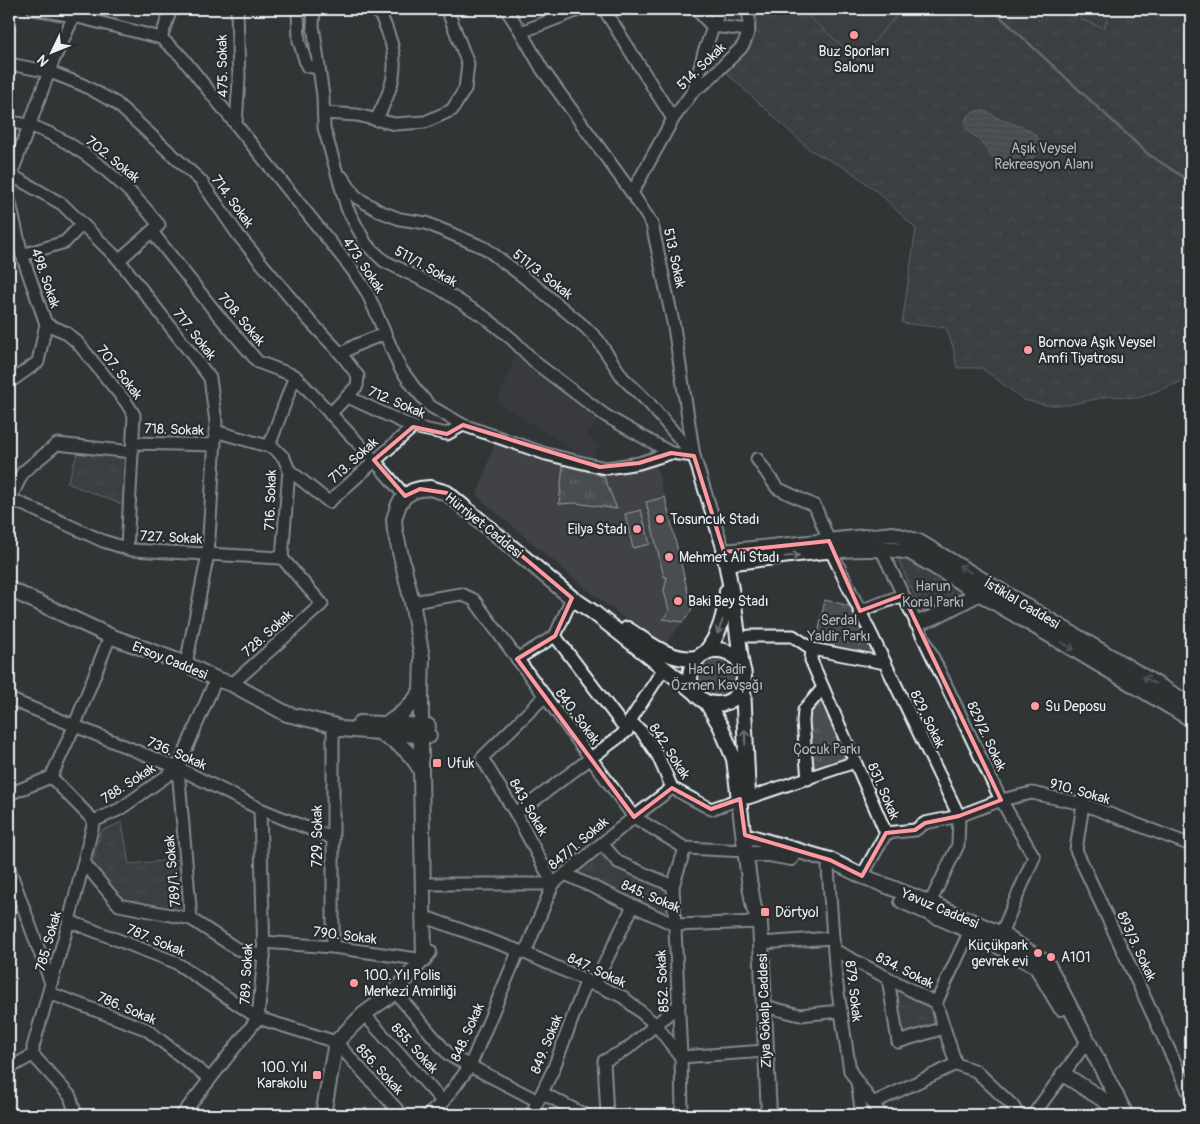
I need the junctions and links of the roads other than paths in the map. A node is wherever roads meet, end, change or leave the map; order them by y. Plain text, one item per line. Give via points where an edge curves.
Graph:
1 (34, 9) edge
2 (84, 9) edge
3 (172, 9) edge
4 (237, 9) edge
5 (298, 9) edge
6 (314, 9) edge
7 (376, 9) edge
8 (447, 9) edge
9 (506, 9) edge
10 (581, 9) edge
11 (604, 9) edge
12 (696, 9) edge
13 (715, 9) edge
14 (749, 9) edge
15 (74, 16) junction
16 (712, 26) junction
17 (749, 30) junction
18 (521, 32) junction
19 (161, 38) junction
20 (9, 64) edge
21 (319, 68) junction
22 (50, 72) junction
23 (694, 90) junction
24 (324, 113) junction
25 (673, 119) junction
26 (376, 120) junction
27 (9, 122) edge
28 (236, 124) junction
29 (30, 126) junction
30 (336, 169) junction
31 (11, 175) junction
32 (9, 190) edge
33 (632, 193) junction
34 (9, 200) edge
35 (11, 216) edge
36 (82, 224) junction
37 (156, 228) junction
38 (22, 255) junction
39 (119, 260) junction
40 (46, 324) junction
41 (384, 334) junction
42 (341, 354) junction
43 (295, 376) junction
44 (9, 380) edge
45 (348, 397) junction
46 (330, 414) junction
47 (463, 425) junction
48 (413, 427) junction
49 (216, 431) junction
50 (215, 445) junction
51 (269, 446) junction
52 (133, 448) junction
53 (671, 453) junction
54 (694, 456) junction
55 (757, 459) dead end
56 (374, 460) junction
57 (289, 470) junction
58 (405, 496) junction
59 (10, 498) edge
60 (830, 546) junction
61 (128, 549) junction
62 (881, 549) junction
63 (208, 554) junction
64 (725, 557) junction
65 (282, 558) junction
66 (9, 589) edge
67 (980, 593) junction
68 (903, 595) junction
69 (572, 598) junction
70 (412, 602) junction
71 (860, 611) junction
72 (593, 612) junction
73 (916, 623) junction
74 (110, 636) junction
75 (554, 636) junction
76 (749, 636) dead end
77 (701, 655) junction
78 (811, 655) junction
79 (422, 656) junction
80 (518, 659) junction
81 (884, 663) junction
82 (186, 664) junction
83 (664, 668) junction
84 (742, 668) junction
85 (216, 679) junction
86 (232, 684) junction
87 (743, 686) junction
88 (822, 688) junction
89 (421, 691) junction
90 (693, 691) junction
91 (545, 696) junction
92 (9, 699) edge
93 (707, 702) junction
94 (1191, 705) edge
95 (1191, 720) edge
96 (333, 725) junction
97 (628, 726) junction
98 (74, 727) junction
99 (384, 728) junction
100 (425, 731) junction
101 (591, 758) junction
102 (856, 762) junction
103 (178, 768) junction
104 (421, 771) junction
105 (51, 776) junction
106 (808, 778) junction
107 (672, 788) junction
108 (743, 793) junction
109 (9, 794) edge
110 (1001, 800) junction
111 (1083, 804) junction
112 (260, 809) junction
113 (516, 814) junction
114 (959, 816) junction
115 (634, 817) junction
116 (94, 821) junction
117 (886, 833) junction
118 (748, 836) junction
119 (332, 838) junction
120 (602, 844) junction
121 (1191, 845) edge
122 (685, 848) junction
123 (730, 850) junction
124 (749, 852) junction
125 (84, 863) junction
126 (9, 868) edge
127 (828, 868) junction
128 (565, 874) junction
129 (862, 876) junction
130 (431, 884) junction
131 (554, 884) junction
132 (673, 886) junction
133 (13, 895) edge
134 (930, 902) junction
135 (633, 906) junction
136 (431, 918) junction
137 (191, 919) junction
138 (69, 921) junction
139 (760, 922) junction
140 (675, 925) junction
141 (970, 931) junction
142 (1001, 934) junction
143 (832, 938) junction
144 (263, 942) junction
145 (761, 943) junction
146 (333, 947) junction
147 (834, 950) junction
148 (522, 953) junction
149 (264, 956) junction
150 (424, 960) junction
151 (888, 978) junction
152 (590, 983) junction
153 (50, 988) junction
154 (395, 992) junction
155 (936, 1003) junction
156 (679, 1005) junction
157 (764, 1006) junction
158 (840, 1011) junction
159 (364, 1014) junction
160 (258, 1018) junction
161 (656, 1024) junction
162 (944, 1028) junction
163 (336, 1042) junction
164 (1086, 1045) junction
165 (765, 1051) junction
166 (33, 1055) junction
167 (681, 1057) junction
168 (956, 1064) junction
169 (470, 1066) junction
170 (9, 1068) edge
171 (1063, 1074) junction
172 (210, 1079) junction
173 (857, 1082) junction
174 (540, 1097) junction
175 (1191, 1097) edge
176 (443, 1102) junction
177 (872, 1103) junction
178 (1113, 1109) edge
179 (76, 1115) edge
180 (182, 1115) edge
181 (324, 1115) edge
182 (402, 1115) edge
183 (428, 1115) edge
184 (531, 1115) edge
185 (585, 1115) edge
186 (607, 1115) edge
187 (682, 1115) edge
188 (769, 1115) edge
189 (862, 1115) edge
190 (882, 1115) edge
191 (1018, 1115) edge
192 (1034, 1115) edge
193 (1126, 1115) edge

1 - 15 street, 473. Sokak
2 - 15 street
3 - 19 street
4 - 28 street, 475. Sokak via 239,79
5 - 21 street via 299,41 307,66
6 - 21 street, 511/1. Sokak
7 - 26 street via 393,47 395,74
8 - 26 street via 468,64 465,90 452,110 425,122 395,124
9 - 18 street, 513. Sokak
10 - 18 street
11 - 25 street
12 - 16 street
13 - 16 street
14 - 17 street, 514. Sokak
15 - 19 street, 473. Sokak
15 - 22 street
16 - 17 street
16 - 23 street
17 - 23 street, 514. Sokak via 741,48
18 - 33 street, 513. Sokak via 542,69
19 - 28 street, 473. Sokak via 182,56
20 - 22 street, 714. Sokak
21 - 24 street, 511/1. Sokak
22 - 29 street
22 - 42 street, 714. Sokak via 116,103 201,182 244,242
23 - 25 street, 514. Sokak
24 - 26 street
24 - 30 street, 511/1. Sokak via 324,128
25 - 33 street, 514. Sokak
27 - 29 street, 702. Sokak
28 - 41 street, 473. Sokak via 351,268 367,292
29 - 31 street
29 - 37 street, 702. Sokak via 74,146 130,191 142,203
30 - 53 street, 511/1. Sokak via 348,208 366,244 384,261 486,318 537,364 606,416
30 - 54 street, 511/3. Sokak via 356,197 379,211 434,226 485,248 548,296 598,340 623,378
31 - 32 street
31 - 36 street, 717. Sokak via 62,204
33 - 54 street, 513. Sokak via 652,224 674,327
34 - 35 street, 498. Sokak
35 - 38 street, 498. Sokak
36 - 38 street via 65,242
36 - 39 street, 717. Sokak
37 - 39 street
37 - 43 street, 708. Sokak via 212,309 258,362
38 - 40 street, 498. Sokak
39 - 49 street, 717. Sokak via 210,378
40 - 44 street, 498. Sokak via 38,362
40 - 52 street, 707. Sokak via 65,332 77,342 126,402 134,415
41 - 42 street
41 - 47 street, 473. Sokak via 400,368 416,390 430,406
42 - 45 street, 714. Sokak via 358,376 357,386
43 - 46 street, 708. Sokak
43 - 51 street
45 - 46 street, 714. Sokak
45 - 48 street, 712. Sokak
46 - 56 street, 708. Sokak
47 - 48 street, 712. Sokak via 447,434
47 - 53 street, 473. Sokak via 546,454 600,468 639,463
48 - 56 street, 713. Sokak
49 - 50 street, 717. Sokak
49 - 51 street, 716. Sokak
50 - 52 street, 718. Sokak
50 - 63 street, 717. Sokak
51 - 57 street, 716. Sokak via 284,458
52 - 59 street, 718. Sokak via 57,444 24,472
52 - 61 street, 707. Sokak
53 - 54 street, 473. Sokak
54 - 64 street, 513. Sokak
55 - 60 street, 829. Sokak via 777,488 815,506
56 - 57 street, 713. Sokak via 329,502
56 - 58 street, 708. Sokak
57 - 65 street, 716. Sokak
58 - 69 main road, Hürriyet Caddesi via 430,488 447,493
58 - 70 main road via 394,519
59 - 61 street, 727. Sokak via 102,541
60 - 62 main road, İstiklal Caddesi
60 - 64 main road, İstiklal Caddesi
60 - 71 street, 829. Sokak
94 -> 60 main road, İstiklal Caddesi via 919,542 893,534
61 - 63 street, 727. Sokak
62 - 67 main road, İstiklal Caddesi via 910,552
62 - 68 street, 829/2. Sokak
63 - 65 street, 727. Sokak
63 - 82 street, 717. Sokak
64 -> 77 main road via 726,607 712,644
64 - 84 main road
65 - 86 street, 728. Sokak via 322,604
66 - 74 main road, Ersoy Caddesi
67 - 73 main road
67 -> 95 main road, İstiklal Caddesi
68 - 71 street
68 - 73 street, 829/2. Sokak
69 - 72 main road, Hürriyet Caddesi
69 - 75 street
70 - 79 main road
70 - 80 street, 840. Sokak via 461,594 474,600
71 - 81 street, 829. Sokak
72 - 77 main road via 608,617 673,657 688,659
72 - 83 main road
73 - 110 street, 829/2. Sokak
74 - 82 main road, Ersoy Caddesi
74 - 98 street
75 - 80 street
75 - 97 street, 842. Sokak
76 - 78 street via 793,636
77 - 84 main road via 714,650 723,651 738,660
77 - 90 main road via 692,665 690,683
78 - 81 street
78 - 88 street, 831. Sokak
79 - 89 main road
79 - 100 main road via 429,669
80 - 91 street, 840. Sokak
81 - 114 street, 829. Sokak
82 - 85 main road, Ersoy Caddesi
83 - 90 main road
83 - 97 street
84 - 87 main road
85 - 86 main road, Ersoy Caddesi
85 - 103 street
86 - 96 main road, Ersoy Caddesi via 287,714
87 - 93 main road via 732,700 724,704
108 -> 87 main road
88 - 102 street, 831. Sokak
88 - 106 street via 804,710
89 - 99 main road via 403,713
89 - 100 main road
90 - 93 main road
91 - 101 street, 840. Sokak
91 - 113 street, 843. Sokak via 482,758
92 - 98 street, 736. Sokak
93 - 108 main road via 734,759
96 - 99 main road, Ersoy Caddesi via 341,729
96 - 119 street, 729. Sokak
97 - 101 street
97 - 107 street, 842. Sokak via 642,732 658,756
98 - 103 street, 736. Sokak
98 - 105 street
99 - 100 main road, Ersoy Caddesi
99 - 104 main road, Ersoy Caddesi via 414,758
100 - 104 main road
100 - 130 main road
101 - 113 street
101 - 115 street, 840. Sokak
102 - 106 street, 842. Sokak
102 - 117 street, 831. Sokak
103 - 112 street, 736. Sokak
103 - 116 street, 788. Sokak via 120,809
103 - 137 street, 789/1. Sokak
104 - 150 main road
105 - 109 street
105 - 116 street
106 - 108 street, 842. Sokak
107 - 108 street, 842. Sokak via 710,809
107 - 115 street, 847/1. Sokak
108 - 118 main road, Ziya Gökalp Caddesi
110 - 111 street, 910. Sokak via 1032,793
110 - 114 street, 910. Sokak
110 - 142 street, 829/2. Sokak via 1034,857
111 - 121 street, 910. Sokak
111 - 175 street, 893/3. Sokak via 1076,850
112 - 119 street, 736. Sokak
112 - 144 street, 789. Sokak
113 - 131 street, 843. Sokak
114 - 117 street, 910. Sokak via 925,823 915,830
114 - 134 street, 829. Sokak via 958,845
115 - 120 street, 847/1. Sokak
115 - 122 street, 840. Sokak
116 - 125 street, 785. Sokak
117 - 129 street, 831. Sokak
118 - 123 street
118 - 124 main road, Ziya Gökalp Caddesi
118 - 129 main road, Yavuz Caddesi via 830,860
119 - 146 street, 729. Sokak
120 - 128 street, 847/1. Sokak
120 - 132 street via 618,862
122 - 123 street, 840. Sokak
122 - 132 street, 852. Sokak
123 - 124 street, 840. Sokak
124 - 127 main road, Yavuz Caddesi via 787,857
124 - 139 main road, Ziya Gökalp Caddesi via 754,908
125 - 137 street via 119,904
125 - 138 street, 785. Sokak
126 - 133 street
127 - 141 main road, Yavuz Caddesi
127 - 143 street, 879. Sokak
128 - 131 street, 847/1. Sokak
128 - 135 street, 845. Sokak
129 - 134 main road, Yavuz Caddesi
130 - 131 street, 847/1. Sokak
130 - 136 main road
131 - 148 street
132 - 140 street, 852. Sokak
133 - 153 street
134 - 142 main road, Yavuz Caddesi
135 - 140 street, 845. Sokak
135 - 152 street, 849. Sokak
136 - 148 street, 847. Sokak
136 - 150 main road via 431,949
137 - 149 street, 789/1. Sokak via 237,949
138 - 153 street, 785. Sokak
138 - 160 street, 787. Sokak via 176,962
139 - 140 street, 845. Sokak
139 - 145 main road, Ziya Gökalp Caddesi
140 - 156 street, 852. Sokak
141 - 155 street
141 - 164 main road, Yavuz Caddesi via 1036,966
142 - 164 main road, Yavuz Caddesi via 1047,963
143 - 145 street
143 - 147 street, 879. Sokak
144 - 146 street, 790. Sokak
144 - 149 street, 789. Sokak
145 - 157 main road, Ziya Gökalp Caddesi
146 - 150 street, 790. Sokak
147 - 151 street, 834. Sokak
147 - 158 street, 879. Sokak
148 - 152 street, 847. Sokak
148 - 169 street, 848. Sokak
149 - 160 street, 789. Sokak
150 - 154 main road
151 - 155 street, 834. Sokak
151 - 162 street via 898,1042
152 - 161 street, 847. Sokak via 623,997
152 - 174 street, 849. Sokak
153 - 166 street, 785. Sokak
153 - 172 street, 786. Sokak via 146,1029
154 - 159 main road
154 - 169 street via 449,1056
155 - 162 street
156 - 161 street
156 - 167 street, 852. Sokak
157 - 158 street via 800,1015
157 - 165 main road, Ziya Gökalp Caddesi
158 - 173 street, 879. Sokak via 850,1071
159 - 163 main road
159 - 176 street, 855. Sokak
160 - 163 street, 787. Sokak
160 - 172 street, 789. Sokak
161 - 167 street, 847. Sokak
161 - 186 street via 627,1049 604,1061
162 - 168 street
163 - 181 main road
163 - 182 street, 856. Sokak
164 - 171 street
164 - 178 main road, Yavuz Caddesi
164 - 193 main road, Yavuz Caddesi
165 - 167 street
165 - 188 main road, Ziya Gökalp Caddesi
166 - 170 street
166 - 179 street via 70,1096
167 - 187 street, 852. Sokak
168 - 177 street
168 - 191 street via 976,1071
169 - 174 street
169 - 176 street, 848. Sokak
171 - 178 main road
171 - 192 street
172 - 180 street, 789. Sokak
173 - 177 street
173 - 189 street, 879. Sokak
174 - 184 street, 849. Sokak
174 - 185 street
176 - 183 street, 848. Sokak
177 - 190 street

